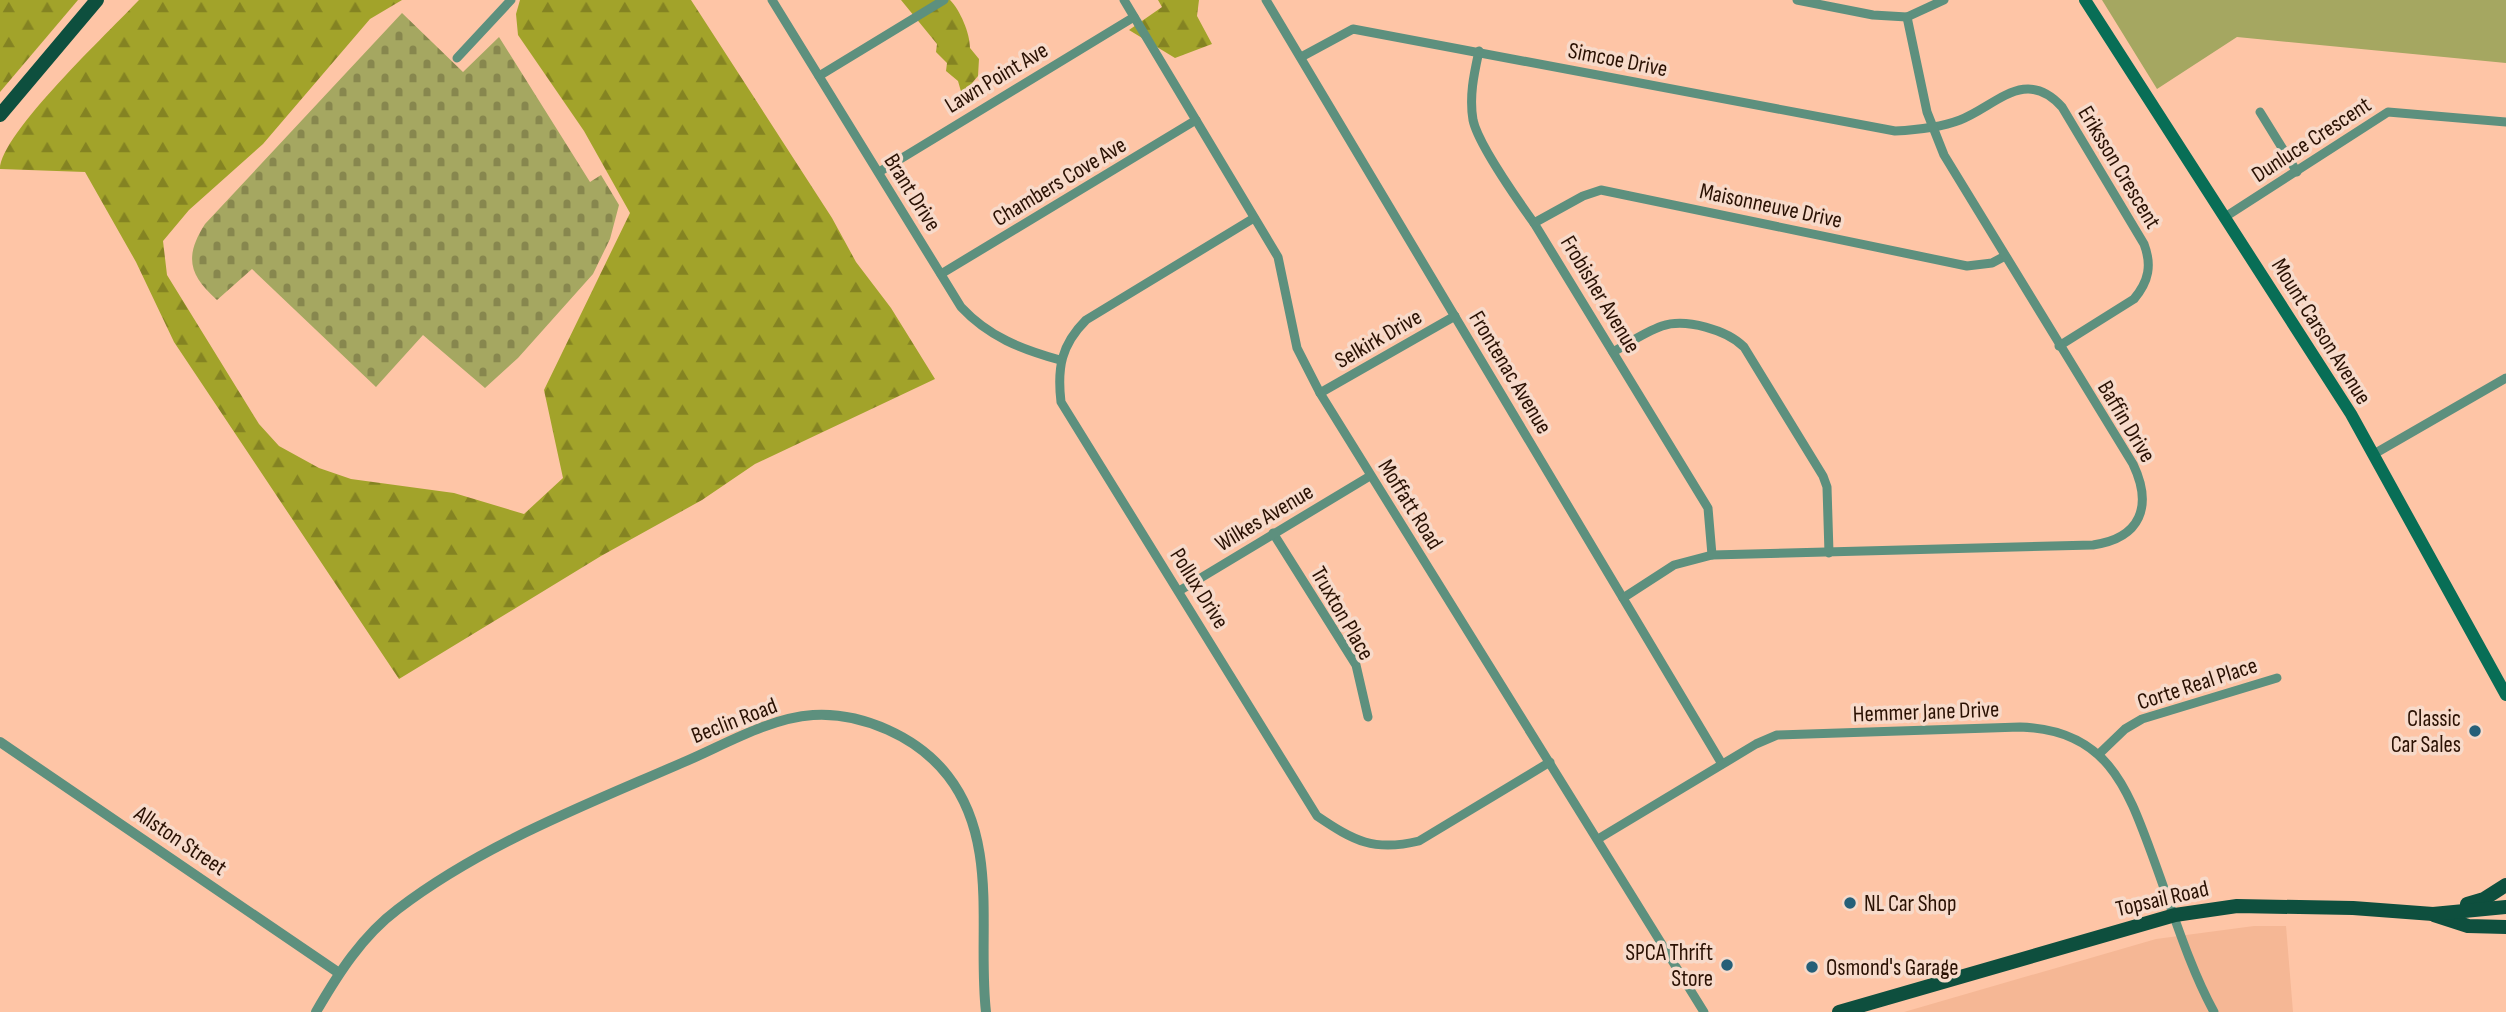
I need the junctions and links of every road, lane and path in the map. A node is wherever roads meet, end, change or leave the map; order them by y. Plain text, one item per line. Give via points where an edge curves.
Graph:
1 (97, 0) edge
2 (511, 0) edge
3 (772, 0) edge
4 (944, 0) edge
5 (1124, 0) edge
6 (1266, 0) edge
7 (1799, 0) edge
8 (1944, 0) edge
9 (2085, 0) edge
10 (1134, 17) junction
11 (1907, 17) junction
12 (1479, 51) junction
13 (1303, 56) junction
14 (457, 58) dead end
15 (819, 76) junction
16 (2260, 113) dead end
17 (0, 115) edge
18 (1196, 120) junction
19 (2506, 122) edge
20 (1932, 128) junction
21 (879, 172) junction
22 (2297, 172) junction
23 (2225, 217) junction
24 (1254, 218) junction
25 (1534, 223) junction
26 (2005, 256) junction
27 (941, 274) junction
28 (1455, 316) junction
29 (2059, 346) junction
30 (1613, 352) junction
31 (1060, 360) junction
32 (2506, 379) edge
33 (1320, 393) junction
34 (2374, 454) junction
35 (1370, 476) junction
36 (1273, 533) junction
37 (1829, 553) junction
38 (1712, 555) junction
39 (1179, 591) junction
40 (1623, 598) junction
41 (2277, 678) dead end
42 (2506, 693) edge
43 (1368, 717) dead end
44 (0, 742) edge
45 (2099, 754) junction
46 (1549, 762) junction
47 (1722, 764) junction
48 (1598, 839) junction
49 (2506, 885) edge
50 (2506, 907) edge
51 (2433, 914) junction
52 (2175, 915) junction
53 (2506, 927) edge
54 (338, 973) junction
55 (316, 1012) edge
56 (986, 1012) edge
57 (1704, 1012) edge
58 (1839, 1012) edge
59 (2214, 1012) edge

1 - 17 main road
2 - 14 street
3 - 15 street, Brant Drive
4 - 15 street
5 - 10 street, Moffatt Road
6 - 13 street, Frontenac Avenue
7 - 11 street
8 - 11 street
9 - 23 main road, Mount Carson Avenue
10 - 18 street, Moffatt Road
10 - 21 street, Lawn Point Ave
11 - 20 street, Baffin Drive
12 - 13 street, Simcoe Drive via 1353,29
12 - 20 street, Simcoe Drive via 1879,130
12 - 25 street, Frobisher Avenue via 1471,89 1474,123
13 - 28 street, Frontenac Avenue
15 - 21 street, Brant Drive
16 - 22 street
18 - 24 street, Moffatt Road
18 - 27 street, Chambers Cove Ave
19 - 22 street, Dunluce Crescent via 2388,112
20 - 26 street, Baffin Drive
20 - 29 street, Eriksson Crescent via 1964,119 2009,92 2045,93 2062,107 2144,244 2149,267 2142,290
21 - 27 street, Brant Drive
22 - 23 street, Dunluce Crescent
23 - 34 main road, Mount Carson Avenue
24 - 31 street, Pollux Drive via 1086,320 1071,335
24 - 33 street, Moffatt Road via 1281,265 1297,348
25 - 26 street, Maisonneuve Drive via 1601,190 1967,266
25 - 30 street, Frobisher Avenue
26 - 29 street, Baffin Drive
27 - 31 street, Brant Drive via 978,325 1018,348
28 - 33 street, Selkirk Drive
28 - 40 street, Frontenac Avenue
29 - 37 street, Baffin Drive via 2139,477 2141,515 2125,534 2092,545
30 - 37 street via 1663,326 1680,324 1708,329 1744,347 1823,476
30 - 38 street, Frobisher Avenue via 1708,508
31 - 39 street, Pollux Drive via 1061,402
32 - 34 street
33 - 35 street, Moffatt Road
34 - 42 main road, Mount Carson Avenue
35 - 36 street, Wilkes Avenue
35 - 46 street, Moffatt Road
36 - 39 street, Wilkes Avenue
36 - 43 street, Truxton Place via 1356,665
37 - 38 street, Baffin Drive
38 - 40 street, Baffin Drive via 1674,565
39 - 46 street, Pollux Drive via 1317,816 1363,843 1382,847 1419,841
40 - 47 street, Frontenac Avenue
41 - 45 street, Corte Real Place via 2142,719
44 - 54 street, Allston Street
45 - 47 street, Hemmer Jane Drive via 2064,734 2020,727 1777,735
45 - 52 street, Hemmer Jane Drive via 2128,791
46 - 48 street, Moffatt Road
47 - 48 street, Hemmer Jane Drive
48 - 57 street, Moffatt Road
49 - 51 main road via 2484,899
50 - 51 main road, Topsail Road
51 - 52 main road, Topsail Road via 2277,905
51 - 53 main road via 2468,926
52 - 58 main road, Topsail Road
52 - 59 street, Hemmer Jane Drive
54 - 55 street, Beclin Road
54 - 56 street, Beclin Road via 396,911 464,864 514,838 777,723 812,715 846,717 878,725 907,741 947,774 969,810 981,859

